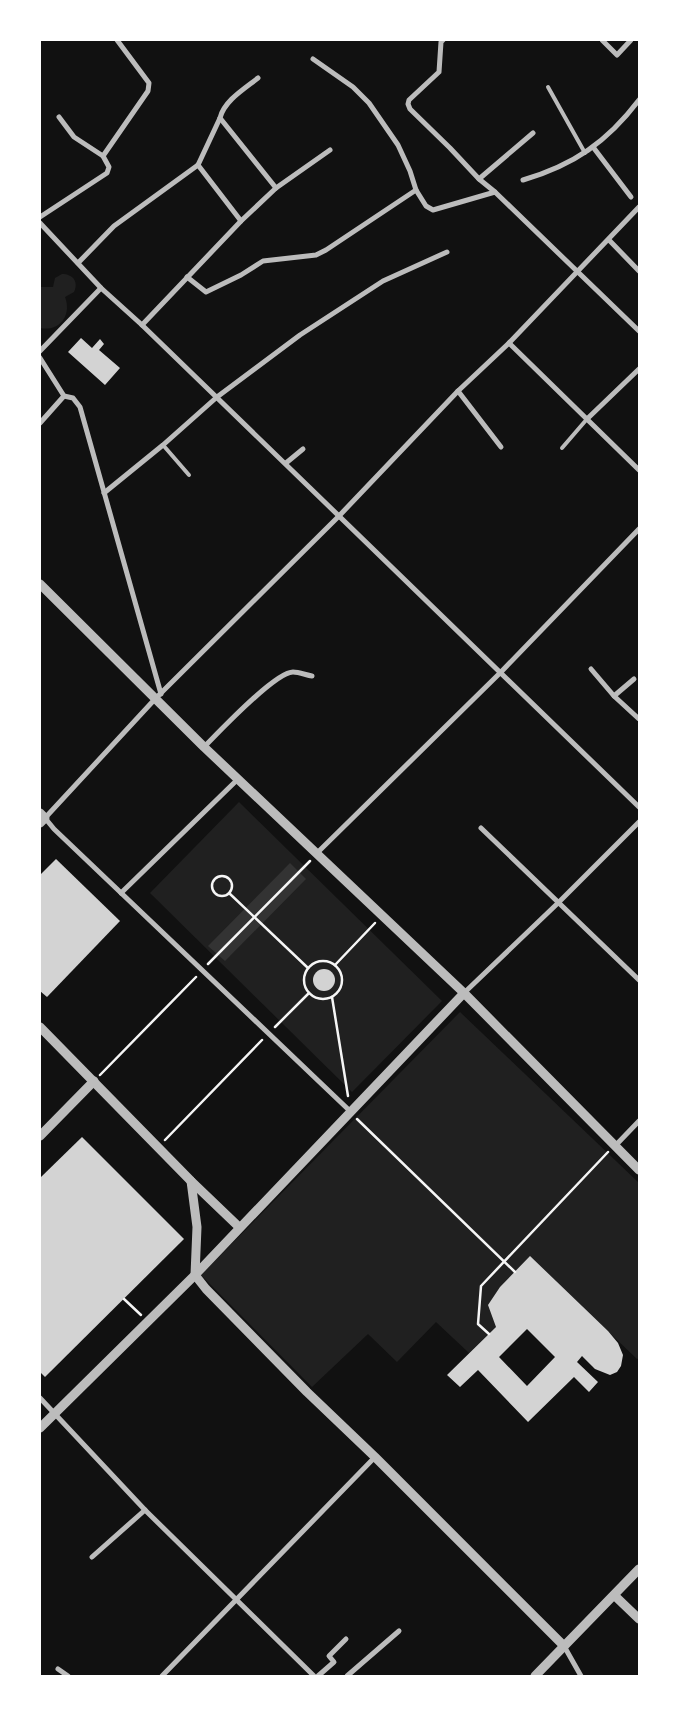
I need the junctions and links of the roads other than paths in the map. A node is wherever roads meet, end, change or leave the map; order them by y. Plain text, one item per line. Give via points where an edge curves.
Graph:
1 (117, 40) edge
2 (443, 40) edge
3 (602, 40) edge
4 (631, 40) edge
5 (313, 59) dead end
6 (258, 78) dead end
7 (548, 87) dead end
8 (639, 100) edge
9 (59, 117) dead end
10 (220, 118) junction
11 (532, 133) dead end
12 (593, 148) junction
13 (330, 150) dead end
14 (585, 153) junction
15 (103, 156) junction
16 (198, 165) junction
17 (479, 179) junction
18 (523, 180) dead end
19 (276, 188) junction
20 (416, 190) junction
21 (495, 192) junction
22 (632, 197) dead end
23 (639, 207) edge
24 (40, 217) edge
25 (241, 221) junction
26 (40, 223) edge
27 (609, 240) junction
28 (447, 252) dead end
29 (78, 264) junction
30 (578, 271) junction
31 (639, 271) edge
32 (187, 277) junction
33 (101, 288) junction
34 (142, 325) junction
35 (639, 331) edge
36 (510, 343) junction
37 (40, 351) edge
38 (40, 358) edge
39 (639, 369) edge
40 (458, 391) junction
41 (64, 396) junction
42 (217, 397) junction
43 (587, 419) junction
44 (40, 423) edge
45 (163, 445) junction
46 (501, 447) dead end
47 (562, 448) dead end
48 (303, 449) dead end
49 (286, 463) junction
50 (639, 470) edge
51 (189, 475) dead end
52 (104, 493) junction
53 (339, 516) junction
54 (639, 529) edge
55 (40, 584) edge
56 (591, 669) dead end
57 (500, 672) junction
58 (312, 676) dead end
59 (634, 679) dead end
60 (158, 696) junction
61 (614, 696) junction
62 (639, 719) edge
63 (204, 747) junction
64 (238, 780) junction
65 (639, 807) edge
66 (42, 818) edge
67 (639, 822) edge
68 (481, 828) dead end
69 (316, 854) junction
70 (121, 893) junction
71 (558, 903) junction
72 (639, 980) edge
73 (464, 993) junction
74 (40, 1027) edge
75 (94, 1082) junction
76 (350, 1112) junction
77 (639, 1121) edge
78 (40, 1136) edge
79 (614, 1146) junction
80 (639, 1170) edge
81 (192, 1181) junction
82 (239, 1227) junction
83 (194, 1274) junction
84 (40, 1398) edge
85 (54, 1412) junction
86 (40, 1428) edge
87 (375, 1457) junction
88 (145, 1510) junction
89 (92, 1556) dead end
90 (639, 1569) edge
91 (614, 1595) junction
92 (236, 1601) junction
93 (639, 1619) edge
94 (399, 1632) dead end
95 (346, 1639) dead end
96 (564, 1646) junction
97 (58, 1669) dead end
98 (68, 1676) edge
99 (162, 1676) edge
100 (314, 1676) edge
101 (318, 1676) edge
102 (346, 1676) edge
103 (535, 1676) edge
104 (580, 1676) edge

1 - 15 street via 150,87
2 - 17 street via 439,72 408,104
3 - 4 street via 618,55
5 - 20 street via 369,103 398,145
6 - 10 street via 225,105
7 - 14 lane
8 - 12 street
9 - 15 street via 74,137
10 - 16 street
10 - 19 street
11 - 17 street
12 - 14 street
12 - 22 street
13 - 19 street
14 - 18 street via 551,171
15 - 24 street via 109,167 107,174
16 - 25 street
16 - 29 street via 114,226
17 - 21 street
19 - 25 street
20 - 21 street via 426,206 433,210
20 - 32 street via 316,255 263,261 206,292
21 - 30 street
23 - 27 street
25 - 32 street
26 - 29 street
27 - 30 street
27 - 31 street
28 - 42 street via 383,281 300,335
29 - 33 street
30 - 35 street
30 - 36 street
32 - 34 street
33 - 34 street
33 - 37 street
34 - 42 street
36 - 40 street
36 - 43 street
38 - 41 street
39 - 43 street
40 - 46 street
40 - 53 street
41 - 44 street
41 - 52 street via 73,398 80,407
42 - 45 street
42 - 49 street
43 - 47 lane
43 - 50 street
45 - 51 lane
45 - 52 street
48 - 49 street
49 - 53 street
52 - 60 street
53 - 57 street
53 - 60 street
54 - 57 street
55 - 60 street
56 - 61 street
57 - 65 street
57 - 69 street
58 - 63 street via 292,672 278,678
59 - 61 street
60 - 63 street
60 - 66 street
61 - 62 street
63 - 64 street
64 - 69 street
64 - 70 street
66 - 70 street
67 - 71 street
68 - 71 street
69 - 73 street
70 - 76 street
71 - 72 street
71 - 73 street
73 - 76 street
73 - 79 street
74 - 75 street
75 - 78 street
75 - 81 street
76 - 82 street
77 - 79 street
79 - 80 street
81 - 82 street
81 - 83 street via 197,1227
82 - 83 street
83 - 85 street
83 - 87 street via 307,1392
84 - 85 street
85 - 86 street
85 - 88 street
87 - 92 street
87 - 96 street
88 - 89 street
88 - 92 street
90 - 91 street
91 - 93 street
91 - 96 street
92 - 99 street
92 - 100 street
94 - 102 street
95 - 101 street via 329,1656 334,1662
96 - 103 street
96 - 104 street
97 - 98 street

